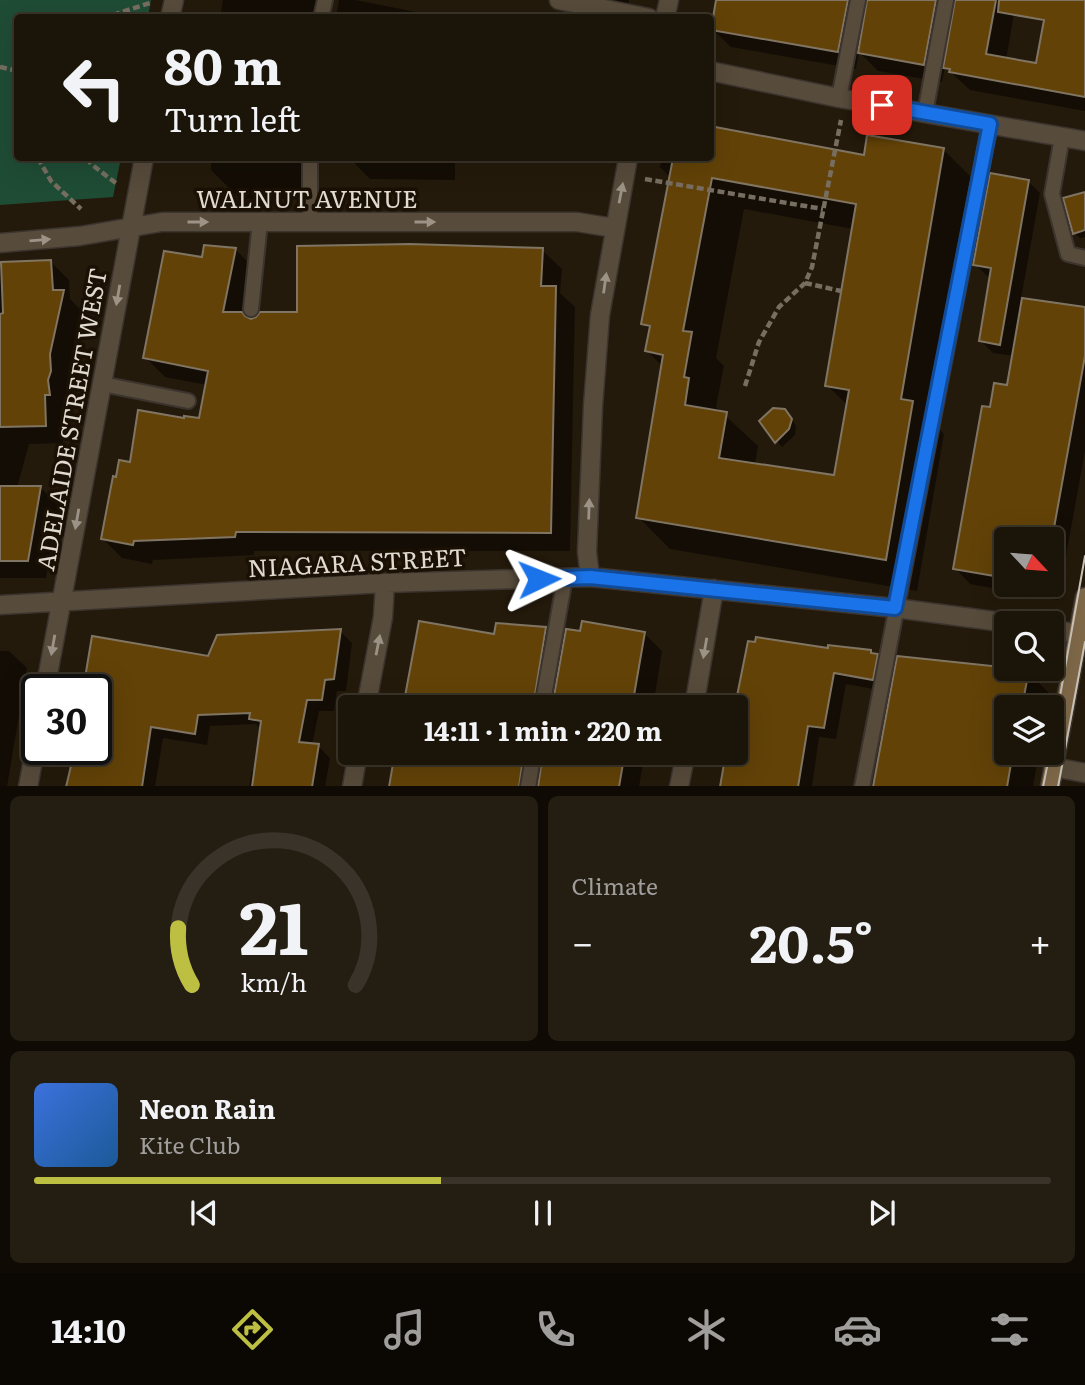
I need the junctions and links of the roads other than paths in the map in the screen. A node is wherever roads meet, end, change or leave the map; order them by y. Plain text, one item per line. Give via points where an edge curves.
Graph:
1 (559, 0) edge
2 (858, 0) edge
3 (946, 0) edge
4 (629, 14) edge
5 (714, 73) edge
6 (839, 98) junction
7 (925, 113) junction
8 (990, 124) junction
9 (1062, 137) junction
10 (1085, 141) edge
11 (143, 161) edge
12 (310, 161) edge
13 (628, 161) edge
14 (260, 222) junction
15 (310, 222) junction
16 (130, 228) junction
17 (614, 228) junction
18 (0, 243) edge
19 (1085, 258) edge
20 (251, 309) dead end
21 (102, 384) junction
22 (188, 401) dead end
23 (590, 577) junction
24 (565, 578) junction
25 (385, 583) junction
26 (714, 589) junction
27 (1085, 597) edge
28 (62, 601) junction
29 (0, 605) edge
30 (895, 608) junction
31 (994, 621) edge
32 (1064, 631) edge
33 (1078, 634) junction
34 (49, 674) edge
35 (368, 695) edge
36 (544, 695) edge
37 (696, 695) edge
38 (32, 765) edge
39 (356, 765) edge
40 (532, 765) edge
41 (683, 765) edge
42 (1053, 767) junction
43 (1085, 773) edge
44 (28, 786) edge
45 (352, 786) edge
46 (528, 786) edge
47 (679, 786) edge
48 (862, 786) edge
49 (1050, 786) edge

1 - 4 street
2 - 6 lane
3 - 7 lane
5 - 6 street
6 - 7 street
7 - 8 street
8 - 9 street
8 - 30 lane
9 - 10 street
9 - 19 lane via 1052,194 1068,254
11 - 16 street, ADELAIDE STREET WEST
12 - 15 lane
17 -> 13 street
14 - 15 street, WALNUT AVENUE
16 -> 14 street, WALNUT AVENUE via 162,222
14 - 20 lane
15 -> 17 street, WALNUT AVENUE via 577,222
18 -> 16 street, WALNUT AVENUE
16 -> 21 street, ADELAIDE STREET WEST
23 -> 17 street via 593,406 600,315
21 - 22 lane
21 -> 28 street, ADELAIDE STREET WEST
23 - 24 street, NIAGARA STREET
23 - 26 street, NIAGARA STREET
24 - 25 street, NIAGARA STREET
24 - 36 lane
25 - 28 street, NIAGARA STREET
35 -> 25 street
26 - 30 street, NIAGARA STREET
26 -> 37 street
27 - 33 main road
28 - 29 street, NIAGARA STREET
28 -> 34 street, ADELAIDE STREET WEST
30 - 31 street, NIAGARA STREET
30 - 48 lane
32 - 33 street
33 - 42 main road
38 - 44 street
39 - 45 street
40 - 46 lane
41 - 47 street
42 - 43 street
42 - 49 main road

